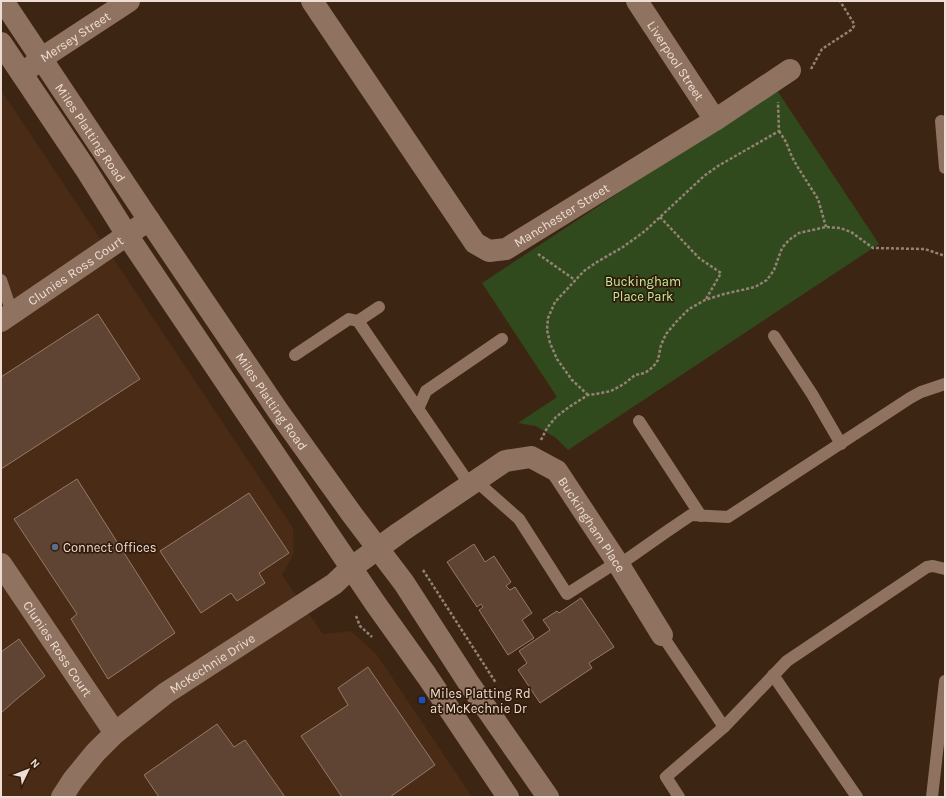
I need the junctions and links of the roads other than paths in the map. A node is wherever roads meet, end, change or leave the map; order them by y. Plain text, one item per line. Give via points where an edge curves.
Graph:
1 (3, 1) edge
2 (129, 1) edge
3 (312, 1) edge
4 (636, 1) edge
5 (1, 43) edge
6 (42, 58) junction
7 (22, 74) junction
8 (784, 74) road end
9 (715, 120) junction
10 (941, 121) dead end
11 (945, 168) edge
12 (149, 220) junction
13 (127, 235) junction
14 (1, 280) edge
15 (379, 307) dead end
16 (6, 317) edge
17 (358, 321) junction
18 (774, 336) dead end
19 (502, 339) dead end
20 (295, 355) dead end
21 (945, 384) edge
22 (418, 409) junction
23 (640, 421) dead end
24 (841, 444) junction
25 (473, 483) junction
26 (701, 516) junction
27 (378, 549) junction
28 (618, 563) junction
29 (1, 564) edge
30 (351, 568) junction
31 (945, 569) edge
32 (662, 634) joint
33 (773, 675) junction
34 (945, 681) edge
35 (724, 727) junction
36 (115, 733) junction
37 (62, 797) edge
38 (508, 797) edge
39 (548, 797) edge
40 (679, 797) edge
41 (858, 797) edge
42 (932, 797) edge

1 - 6 street, Miles Platting Road
2 - 6 street, Mersey Street
3 - 9 street, Manchester Street via 475,243 489,251 506,249
4 - 9 street, Liverpool Street
5 - 7 street, Miles Platting Road
6 - 7 street, Mersey Street
6 - 12 street, Miles Platting Road
7 - 13 street, Miles Platting Road
8 - 9 street, Manchester Street
10 - 11 lane
12 - 13 street, Clunies Ross Court
12 - 27 street, Miles Platting Road via 278,411
13 - 16 street, Clunies Ross Court
13 - 30 street, Miles Platting Road
14 - 16 lane
15 - 17 lane
17 - 20 lane via 349,319
17 - 22 lane
18 - 24 lane
19 - 22 lane via 426,391
21 - 24 lane via 921,392
22 - 25 lane
23 - 26 lane
24 - 26 lane via 728,518
25 - 27 street
25 - 28 street, Buckingham Place via 505,462 531,457 557,471
25 - 28 lane via 519,519 567,594
26 - 28 lane via 691,516
27 - 30 street, McKechnie Drive
27 - 39 street, Miles Platting Road
28 - 32 street, Buckingham Place
29 - 36 street, Clunies Ross Court
30 - 36 street, McKechnie Drive via 334,584 166,693
30 - 38 street, Miles Platting Road
31 - 33 lane via 927,567 787,661
32 - 35 lane
33 - 35 lane
33 - 41 lane
34 - 42 lane
35 - 40 lane via 666,777
36 - 37 street, McKechnie Drive via 95,753

